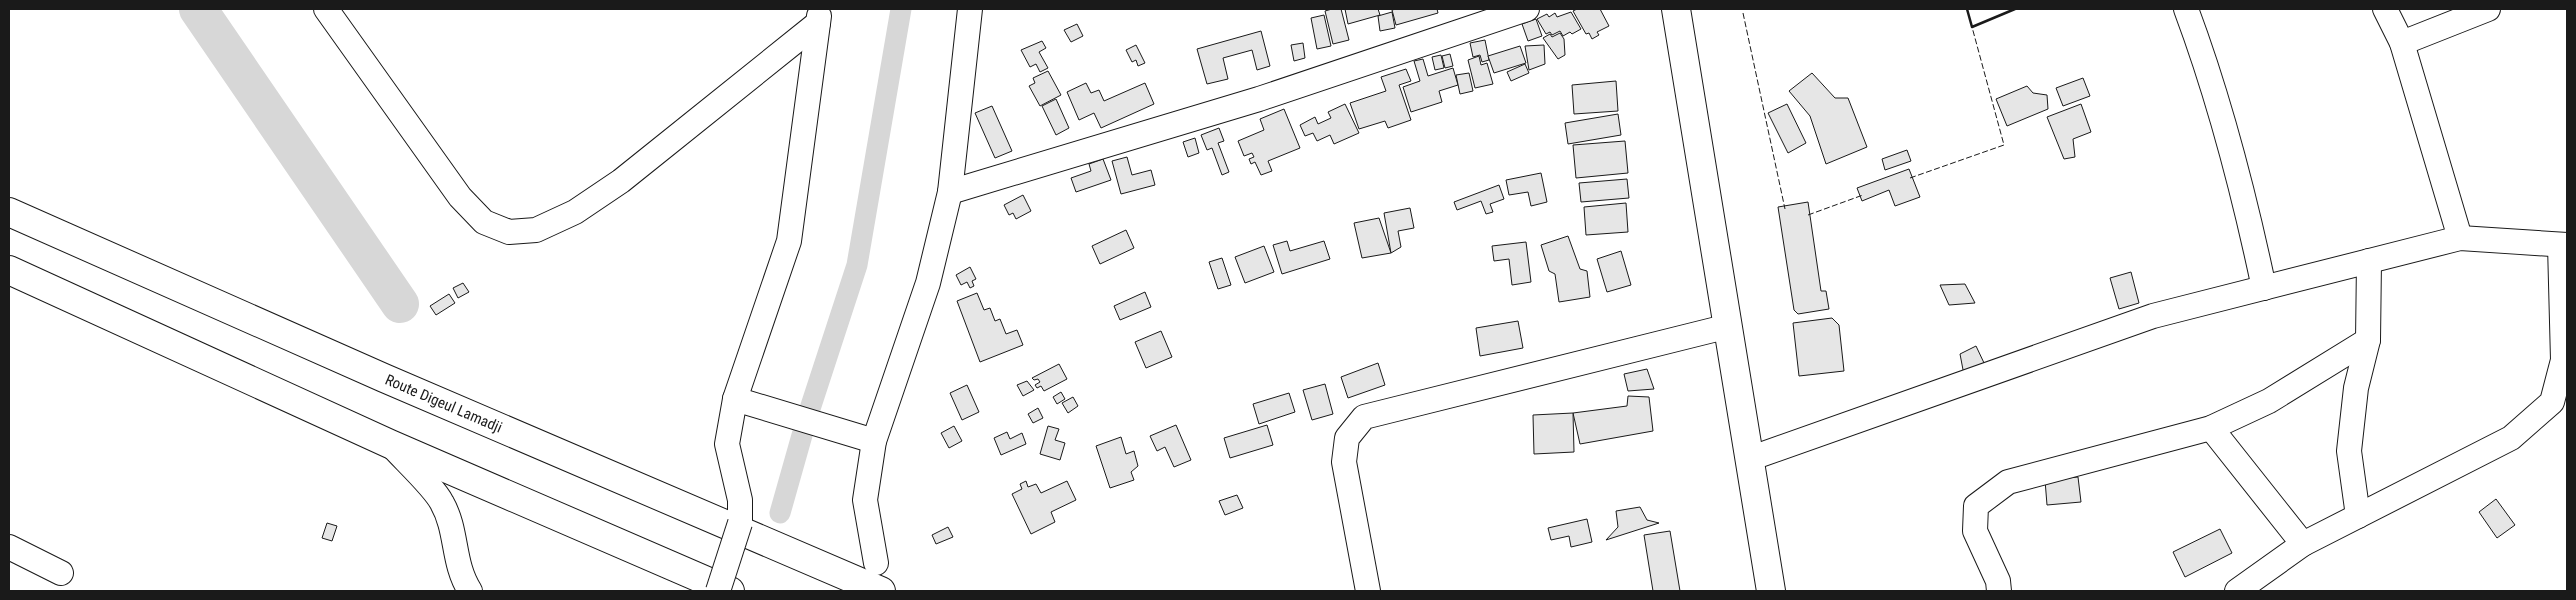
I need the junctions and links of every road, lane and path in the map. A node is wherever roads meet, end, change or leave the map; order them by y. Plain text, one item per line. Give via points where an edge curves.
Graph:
1 (326, 9) edge
2 (970, 9) edge
3 (1527, 9) edge
4 (1676, 9) edge
5 (2186, 9) edge
6 (2385, 9) edge
7 (2488, 9) edge
8 (819, 16) edge
9 (2402, 43) junction
10 (950, 192) junction
11 (9, 212) edge
12 (2460, 238) junction
13 (2564, 245) edge
14 (2369, 261) junction
15 (9, 270) edge
16 (2264, 288) junction
17 (1729, 326) junction
18 (2368, 340) junction
19 (734, 399) junction
20 (2211, 428) junction
21 (874, 441) junction
22 (390, 444) junction
23 (1749, 460) junction
24 (2358, 516) junction
25 (2303, 544) junction
26 (9, 547) edge
27 (876, 563) dead end
28 (61, 573) dead end
29 (470, 591) edge
30 (718, 591) edge
31 (730, 591) edge
32 (881, 591) edge
33 (1368, 591) edge
34 (1771, 591) edge
35 (1999, 591) edge
36 (2237, 591) edge

1 - 8 street via 460,197 484,222 509,232 536,230 575,212 621,181
2 - 10 street
3 - 10 street via 1259,100
4 - 17 main road
5 - 16 street via 2219,105 2242,188
6 - 9 street
7 - 9 street
8 - 19 street via 789,241
9 - 12 street
10 - 21 street via 928,282
11 - 32 main road, Route Digeul Lamadji via 384,378
12 - 13 street
12 - 14 street
13 - 24 street via 2563,360 2552,402 2511,438
14 - 16 street
14 - 18 street
15 - 22 main road
16 - 23 street via 2153,316
17 - 23 main road
17 - 33 street via 1364,417 1347,438 1344,462
18 - 20 street via 2269,401
18 - 24 street via 2356,388 2349,451
19 - 21 street
19 - 30 street, bridge via 727,444 740,500 740,523
20 - 25 street
20 - 35 street via 2008,482 1976,506 1975,532 1998,581
21 - 27 street via 865,500
22 - 29 street via 442,502 452,530 460,576
22 - 31 main road
23 - 34 main road
24 - 25 street
25 - 36 street
26 - 28 street

